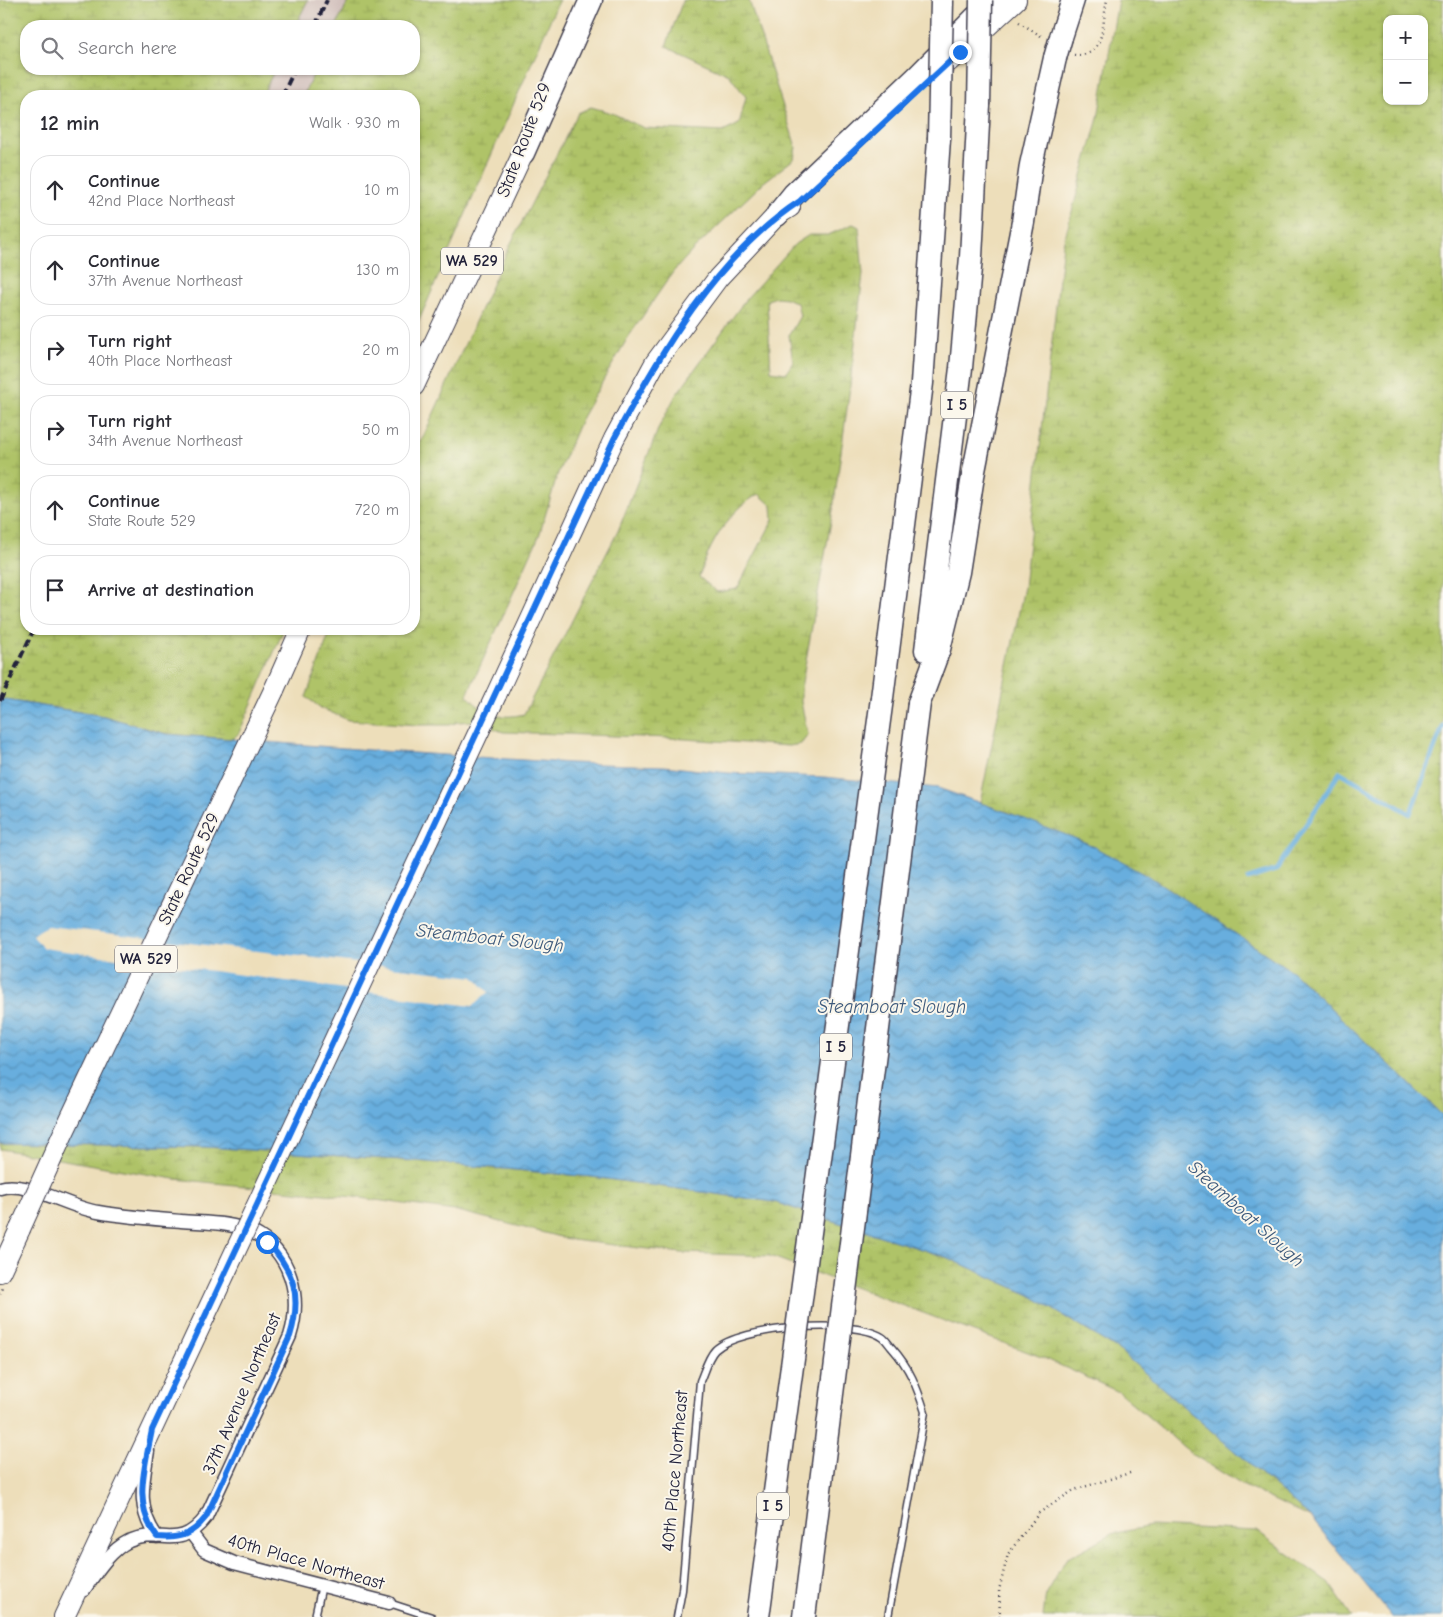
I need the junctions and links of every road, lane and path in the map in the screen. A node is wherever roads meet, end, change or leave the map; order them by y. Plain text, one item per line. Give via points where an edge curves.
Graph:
1 (579, 0) edge
2 (591, 0) edge
3 (942, 0) edge
4 (981, 0) edge
5 (993, 0) edge
6 (1016, 0) edge
7 (1073, 0) edge
8 (523, 153) junction
9 (777, 215) junction
10 (420, 373) edge
11 (299, 635) edge
12 (919, 703) junction
13 (2, 1187) edge
14 (0, 1272) edge
15 (152, 1430) junction
16 (1133, 1472) dead end
17 (191, 1533) junction
18 (157, 1537) junction
19 (322, 1584) junction
20 (389, 1603) joint
21 (64, 1617) edge
22 (314, 1617) edge
23 (432, 1617) edge
24 (677, 1617) edge
25 (758, 1617) edge
26 (804, 1617) edge
27 (888, 1617) edge
28 (1000, 1617) edge

1 - 8 main road, State Route 529 / WA 529
2 - 8 highway
3 - 25 highway, I 5, bridge via 939,139 922,382
4 - 12 highway, I 5, bridge via 971,256 961,368
5 - 9 highway via 794,194
6 - 9 main road via 800,201
7 - 12 highway, bridge via 1055,58 1031,165 958,572 938,649
8 - 10 main road, State Route 529 / WA 529
9 - 15 main road, bridge via 718,278 655,364 614,439
11 - 14 main road, State Route 529 / WA 529, bridge
12 - 26 highway, I 5, bridge
13 - 17 street, 37th Avenue Northeast via 19,1187 97,1212 216,1224 252,1232 267,1242 284,1262 294,1286 296,1303 296,1318 290,1336 206,1517
15 - 18 street via 141,1496 145,1516
15 - 21 main road
16 - 28 path via 1074,1490 1039,1513 1008,1554 999,1590
17 - 18 street via 182,1537
17 - 19 street, 40th Place Northeast via 204,1550 234,1563
18 - 21 street via 126,1542 114,1552
19 - 20 street, 40th Place Northeast
19 - 22 lane
20 - 23 lane, 40th Place Northeast
24 - 27 lane, 40th Place Northeast via 700,1381 715,1350 744,1335 774,1328 854,1328 882,1337 907,1364 925,1412

